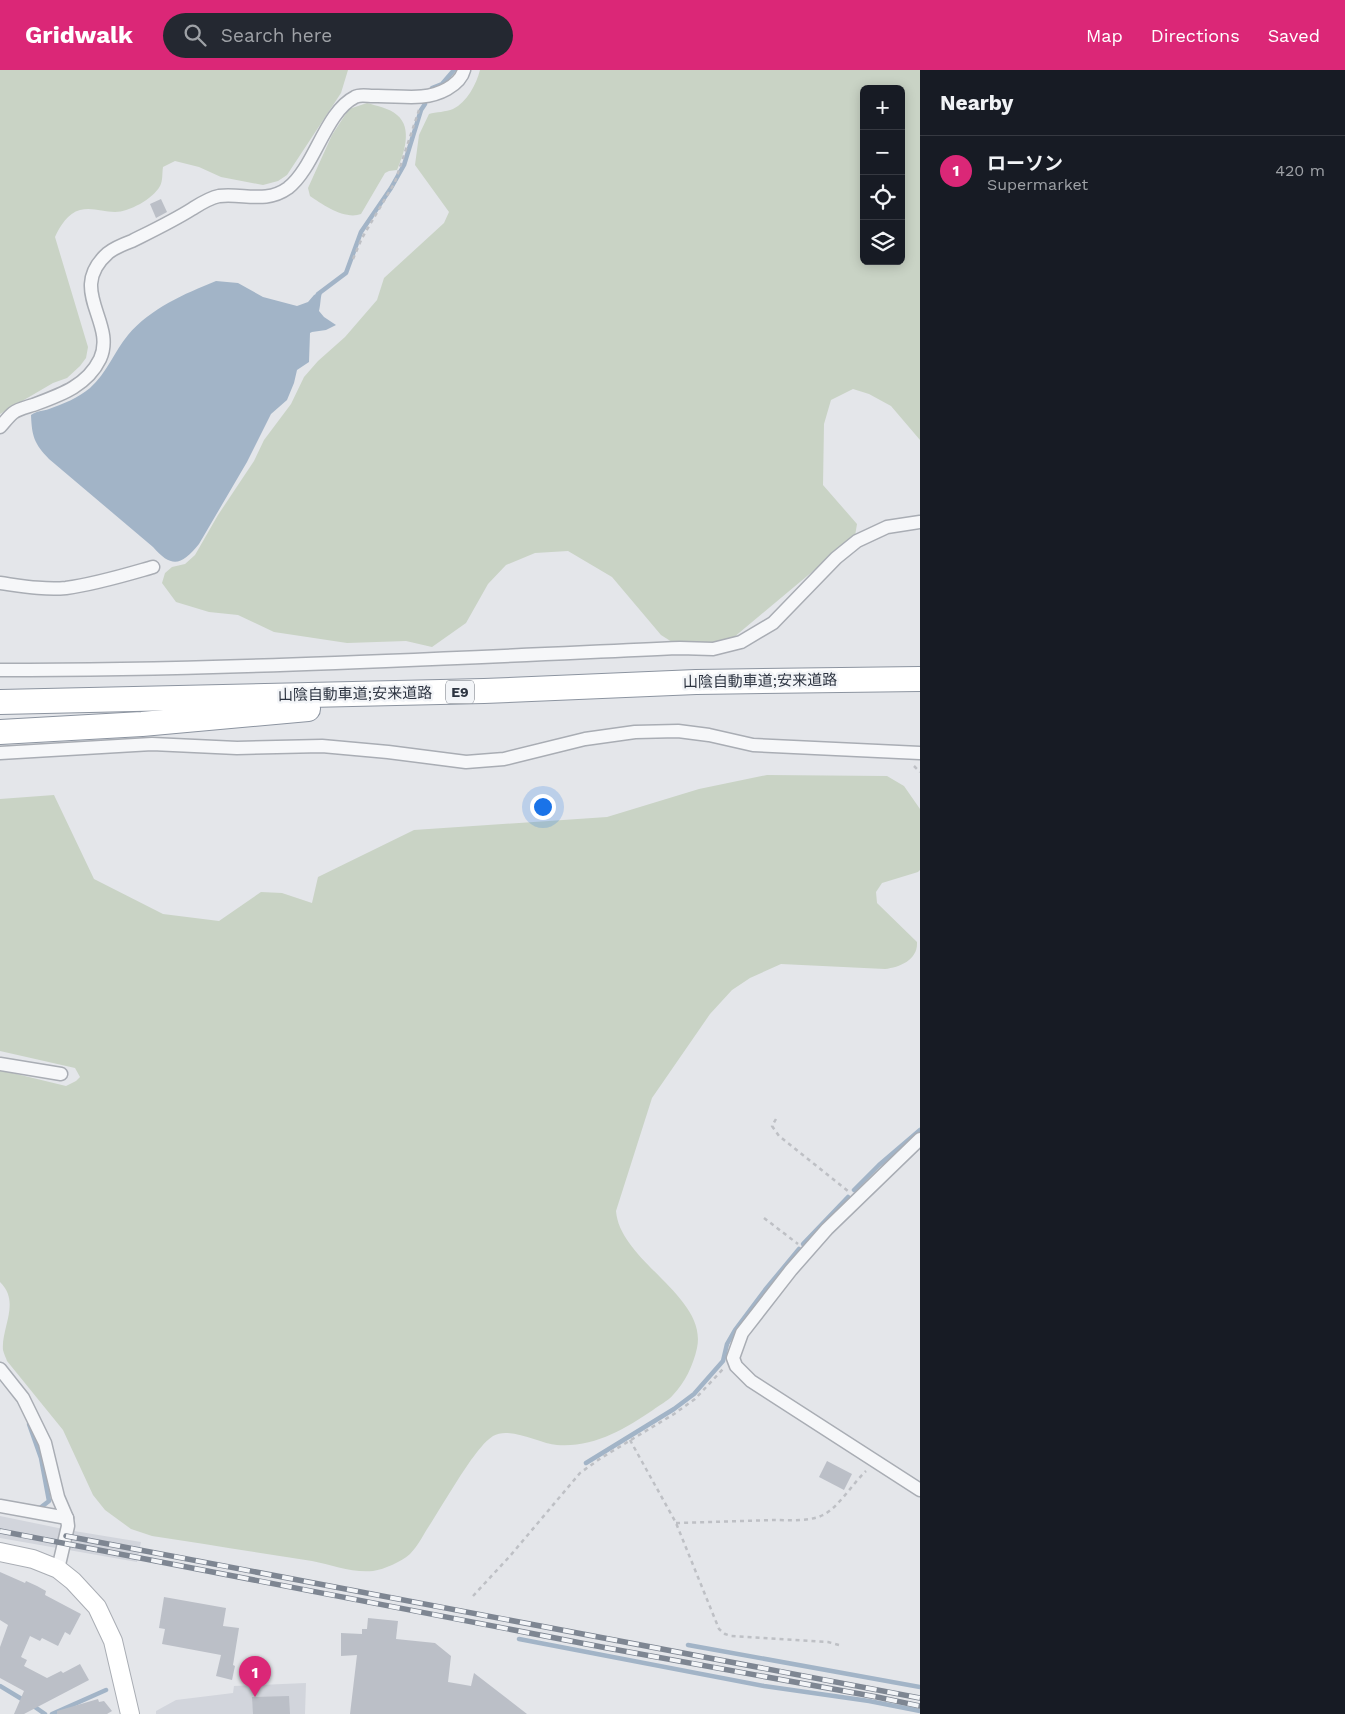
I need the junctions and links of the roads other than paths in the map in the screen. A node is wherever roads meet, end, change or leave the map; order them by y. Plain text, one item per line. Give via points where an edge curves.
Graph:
1 (464, 70) edge
2 (0, 427) edge
3 (920, 522) edge
4 (154, 567) dead end
5 (0, 583) edge
6 (0, 670) edge
7 (920, 679) edge
8 (0, 687) edge
9 (484, 691) junction
10 (334, 695) junction
11 (0, 702) edge
12 (0, 732) edge
13 (0, 753) edge
14 (920, 753) edge
15 (0, 1064) edge
16 (60, 1074) dead end
17 (920, 1140) edge
18 (0, 1369) edge
19 (920, 1490) edge
20 (0, 1506) edge
21 (68, 1518) junction
22 (0, 1552) edge
23 (58, 1569) junction
24 (130, 1714) edge

1 - 2 street via 453,86 436,95 357,96 346,103 335,117 289,187 275,195 208,199 109,252 99,263 90,286 103,339 100,357 93,369 69,391 14,412
3 - 6 street via 887,527 857,541 773,622 742,642 713,649 121,670
4 - 5 street via 65,588 30,588
7 - 9 highway, 山陰自動車道;安来道路 / E9 via 696,682
8 - 10 highway via 275,690
9 - 10 highway, 山陰自動車道;安来道路 / E9
9 - 12 highway via 268,714
10 - 11 highway, 山陰自動車道;安来道路 / E9
13 - 14 street via 152,744 237,748 322,746 466,762 504,759 585,739 635,732 678,731 761,745
15 - 16 street
17 - 19 street via 791,1270 742,1333 733,1358 736,1366 752,1381
18 - 21 street via 23,1398 45,1443 58,1497
20 - 21 street
21 - 23 street
22 - 23 street via 33,1559
23 - 24 street via 73,1580 97,1607 113,1641

